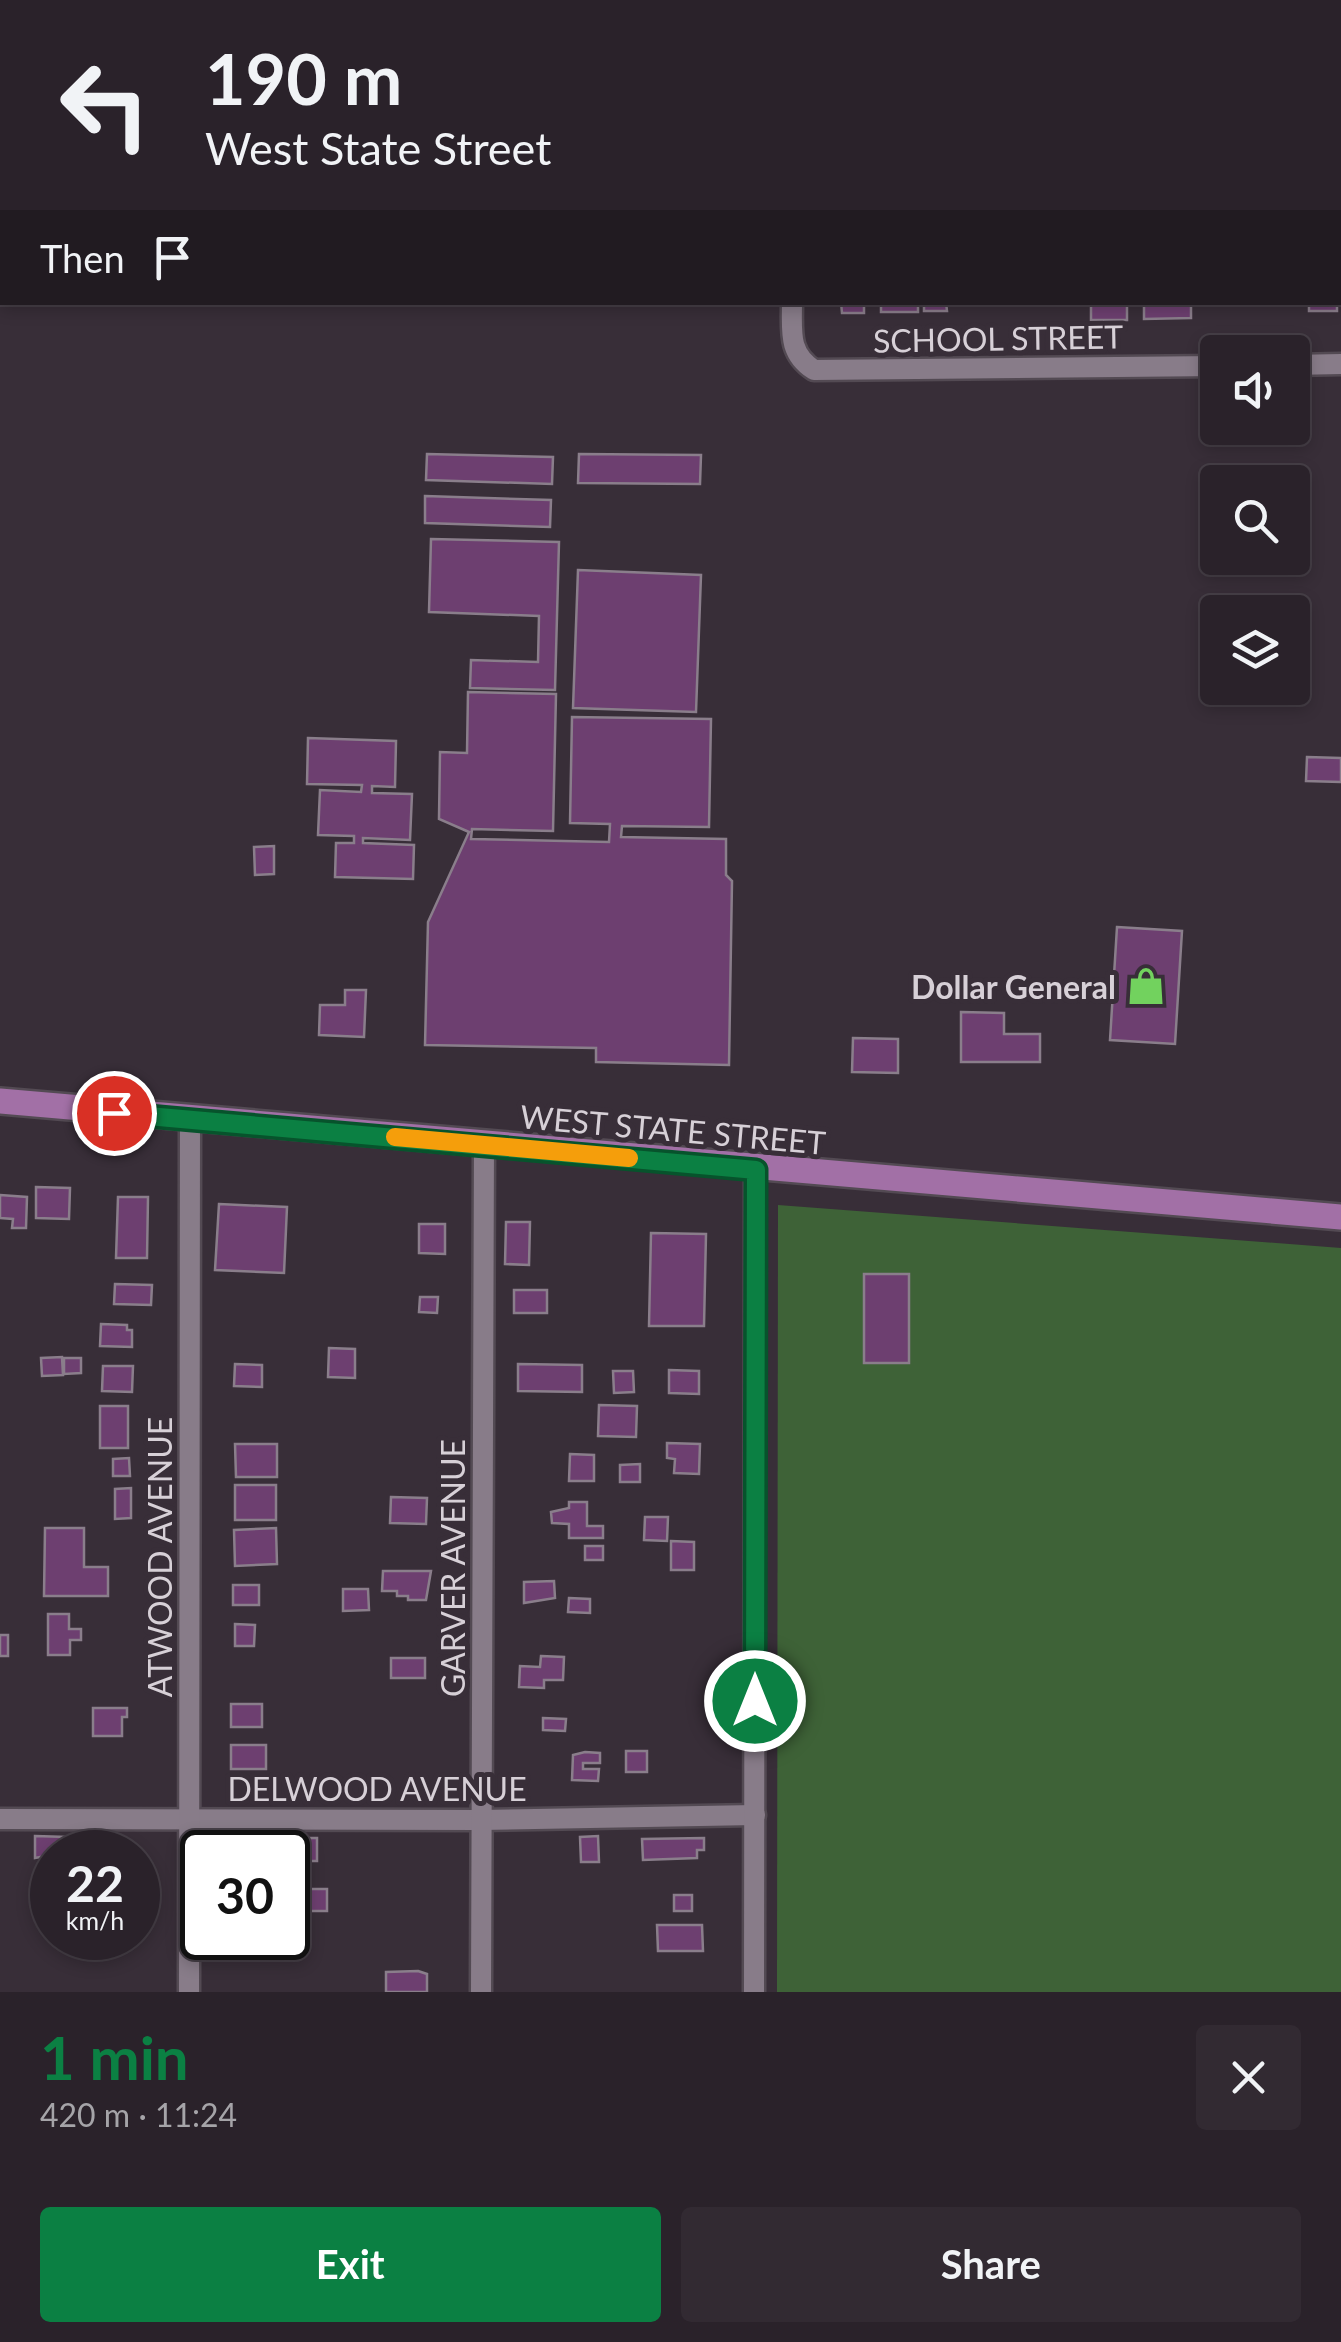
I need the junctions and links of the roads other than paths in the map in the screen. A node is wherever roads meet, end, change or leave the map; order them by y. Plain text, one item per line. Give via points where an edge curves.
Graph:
1 (792, 305) edge
2 (1341, 364) edge
3 (1310, 365) edge
4 (1200, 366) edge
5 (0, 1101) edge
6 (190, 1121) junction
7 (484, 1144) junction
8 (756, 1170) junction
9 (1341, 1217) edge
10 (755, 1814) junction
11 (188, 1817) junction
12 (0, 1819) edge
13 (481, 1820) junction
14 (189, 1992) edge
15 (481, 1992) edge
16 (754, 1992) edge

1 - 4 street, SCHOOL STREET via 792,345 814,370
2 - 3 street
5 - 6 main road, WEST STATE STREET
6 - 7 main road, WEST STATE STREET
6 - 11 street, ATWOOD AVENUE
7 - 8 main road, WEST STATE STREET
7 - 13 street, GARVER AVENUE
8 - 9 main road, WEST STATE STREET
8 - 10 street
10 - 13 street, DELWOOD AVENUE
10 - 16 street
11 - 12 street, DELWOOD AVENUE
11 - 13 street, DELWOOD AVENUE
11 - 14 street, ATWOOD AVENUE
13 - 15 street, GARVER AVENUE

